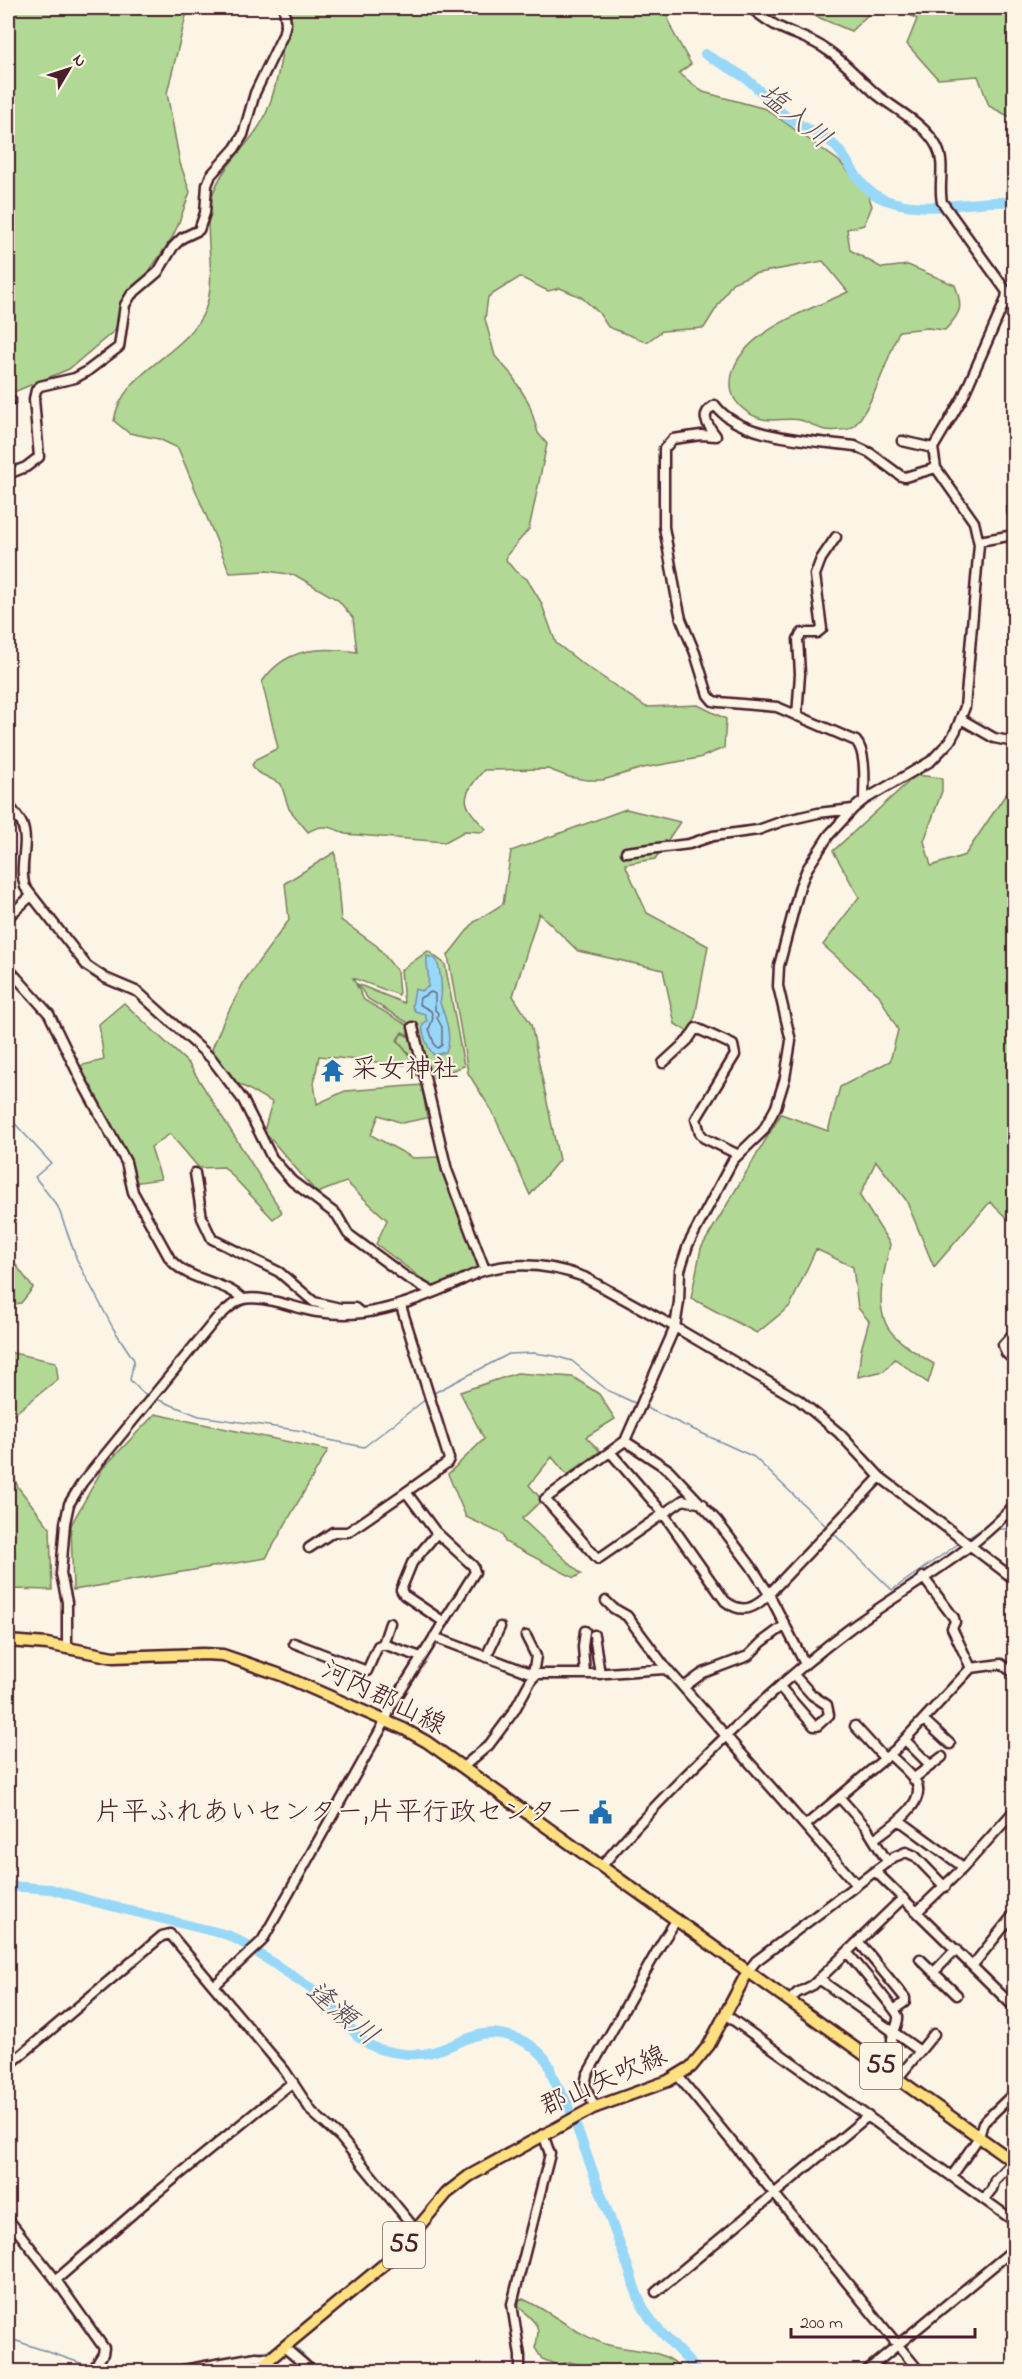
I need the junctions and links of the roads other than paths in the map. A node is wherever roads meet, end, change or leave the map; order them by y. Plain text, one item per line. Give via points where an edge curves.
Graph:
1 (284, 8) edge
2 (751, 8) edge
3 (1009, 294) edge
4 (1014, 306) edge
5 (902, 441) dead end
6 (933, 448) junction
7 (936, 468) junction
8 (8, 474) edge
9 (1014, 505) edge
10 (1014, 519) edge
11 (1014, 535) edge
12 (836, 537) dead end
13 (979, 541) junction
14 (797, 716) junction
15 (961, 719) junction
16 (1014, 742) edge
17 (864, 800) junction
18 (8, 804) edge
19 (853, 809) junction
20 (626, 852) dead end
21 (31, 896) junction
22 (8, 917) edge
23 (8, 968) edge
24 (413, 1027) dead end
25 (663, 1063) dead end
26 (737, 1154) junction
27 (195, 1173) dead end
28 (485, 1270) junction
29 (432, 1292) junction
30 (243, 1299) junction
31 (401, 1305) junction
32 (361, 1313) junction
33 (675, 1327) junction
34 (1014, 1333) edge
35 (1014, 1360) edge
36 (625, 1441) junction
37 (611, 1453) junction
38 (880, 1477) junction
39 (406, 1492) junction
40 (703, 1504) junction
41 (1014, 1505) edge
42 (663, 1513) junction
43 (437, 1533) junction
44 (970, 1546) junction
45 (309, 1548) dead end
46 (923, 1577) junction
47 (1014, 1579) edge
48 (769, 1594) junction
49 (606, 1601) dead end
50 (444, 1622) junction
51 (390, 1623) dead end
52 (785, 1625) junction
53 (500, 1628) dead end
54 (585, 1631) dead end
55 (594, 1635) dead end
56 (526, 1636) dead end
57 (434, 1637) junction
58 (8, 1641) edge
59 (294, 1643) dead end
60 (384, 1644) junction
61 (67, 1649) junction
62 (421, 1657) junction
63 (486, 1657) junction
64 (805, 1665) junction
65 (971, 1668) junction
66 (668, 1671) junction
67 (1014, 1673) edge
68 (534, 1674) junction
69 (585, 1674) junction
70 (600, 1674) junction
71 (794, 1675) junction
72 (684, 1687) junction
73 (780, 1687) junction
74 (386, 1720) junction
75 (924, 1720) junction
76 (855, 1726) dead end
77 (725, 1734) junction
78 (905, 1740) junction
79 (950, 1744) dead end
80 (887, 1757) junction
81 (942, 1757) dead end
82 (930, 1765) junction
83 (462, 1767) junction
84 (914, 1779) junction
85 (840, 1798) junction
86 (1014, 1811) edge
87 (899, 1820) junction
88 (807, 1825) junction
89 (874, 1839) junction
90 (887, 1861) junction
91 (602, 1866) junction
92 (963, 1867) junction
93 (875, 1871) junction
94 (857, 1885) junction
95 (945, 1887) junction
96 (903, 1898) junction
97 (918, 1911) junction
98 (1014, 1914) edge
99 (677, 1919) junction
100 (858, 1941) junction
101 (956, 1949) junction
102 (847, 1952) junction
103 (920, 1959) dead end
104 (973, 1965) junction
105 (748, 1971) junction
106 (934, 1972) junction
107 (819, 1979) junction
108 (214, 1986) junction
109 (957, 1995) dead end
110 (789, 2001) junction
111 (1014, 2007) edge
112 (895, 2009) junction
113 (726, 2015) junction
114 (893, 2032) junction
115 (934, 2034) dead end
116 (920, 2051) junction
117 (8, 2067) edge
118 (888, 2071) junction
119 (678, 2076) junction
120 (898, 2078) junction
121 (292, 2082) junction
122 (1014, 2093) edge
123 (594, 2108) junction
124 (868, 2116) junction
125 (543, 2134) junction
126 (979, 2137) junction
127 (1014, 2162) edge
128 (952, 2176) junction
129 (774, 2194) junction
130 (984, 2199) junction
131 (8, 2219) edge
132 (1014, 2221) edge
133 (416, 2230) junction
134 (1014, 2249) edge
135 (56, 2280) junction
136 (656, 2292) dead end
137 (898, 2344) junction
138 (284, 2347) junction
139 (270, 2358) junction
140 (97, 2372) edge
141 (172, 2372) edge
142 (254, 2372) edge
143 (313, 2372) edge
144 (520, 2372) edge
145 (865, 2372) edge
146 (920, 2372) edge

1 - 8 street via 283,35 255,93 243,135 207,185 199,230 182,238 158,272 131,295 125,305 119,346 86,372 36,390 39,457
2 - 3 street via 782,29 827,49 926,133 936,145 942,165 942,202
3 - 4 street
3 - 6 street via 963,397
5 - 6 street
6 - 7 street
7 - 13 street via 974,522
7 - 14 street via 901,476 866,450 742,426 728,419 715,405 709,409 705,423 716,436 673,439 666,445 664,527 676,600 708,695 713,701 777,707
9 - 10 street
11 - 13 street
12 - 14 street via 820,558 815,575 822,629 802,633 798,639
13 - 15 street
14 - 17 street via 858,742 866,784
15 - 16 street via 994,738
15 - 17 street via 950,741 931,761
17 - 19 street
18 - 21 street via 22,826 23,881
19 - 20 street via 689,844
19 - 26 street via 820,847 800,886 777,979 791,1041 785,1078 766,1128
21 - 22 street
21 - 29 street via 87,966 138,992 211,1058 243,1100 272,1158 292,1181 337,1215 351,1236
23 - 30 street via 49,1014 122,1154 133,1192 170,1259 190,1275 229,1289
24 - 28 street via 447,1170
25 - 26 street via 696,1028 733,1045 735,1055 696,1119 704,1138
26 - 33 street via 682,1258
27 - 32 street via 202,1218 212,1239 279,1272 314,1302 355,1308
28 - 29 street
28 - 33 street via 537,1264 565,1270 609,1289
29 - 31 street
30 - 32 street via 316,1312
30 - 61 street via 216,1319 69,1504 61,1574
31 - 32 street
31 - 39 street via 449,1459
33 - 36 street
33 - 38 street via 799,1400 839,1433
34 - 35 street via 1003,1345
36 - 37 street
36 - 40 street via 669,1470
37 - 42 street
37 - 42 street via 545,1499 597,1559
38 - 44 street
38 - 48 street
39 - 43 street
39 - 45 street via 348,1532 333,1532
40 - 42 street via 685,1499
40 - 48 street
41 - 44 street
42 - 48 street via 730,1604 751,1609
43 - 50 street via 475,1570
43 - 50 street via 411,1565 401,1590
44 - 46 street
44 - 47 street
46 - 64 street
46 - 65 street via 954,1618 952,1628
48 - 52 street
49 - 66 street via 627,1616
50 - 57 street
51 - 60 street
52 - 64 street
52 - 72 street via 748,1656 703,1673
53 - 63 street
54 - 69 street
55 - 70 street
56 - 68 street via 536,1656
57 - 62 street
57 - 63 street
58 - 61 main road, 河内郡山線
59 - 60 street via 367,1671 378,1646
60 - 62 street
61 - 74 main road, 河内郡山線 via 113,1658 223,1655
62 - 74 street
63 - 68 street
64 - 71 street
65 - 67 street via 1001,1664
65 - 75 street
66 - 70 street
66 - 72 street
68 - 69 street
68 - 83 street via 492,1741
69 - 70 street
71 - 73 street
71 - 73 street via 827,1705 829,1715 820,1724 814,1726
72 - 77 street
73 - 77 street
74 - 83 main road, 河内郡山線
74 - 108 street via 262,1941
75 - 78 street
75 - 79 street
76 - 80 street
77 - 88 street
77 - 91 street via 631,1830
78 - 80 street
78 - 82 street
80 - 84 street
80 - 85 street
81 - 82 street
82 - 84 street
83 - 91 main road, 河内郡山線
84 - 87 street via 916,1800
85 - 88 street
85 - 89 street
86 - 92 street
87 - 89 street
87 - 92 street
88 - 94 street
89 - 90 street
90 - 93 street
90 - 95 street via 902,1853 911,1854
91 - 99 main road, 河内郡山線
92 - 95 street
93 - 94 street
93 - 96 street
94 - 105 street
95 - 97 street
96 - 97 street
96 - 100 street
97 - 101 street
98 - 104 street
99 - 105 main road, 河内郡山線
99 - 123 street via 587,2075 585,2085
100 - 102 street
100 - 112 street via 905,1998
101 - 104 street
101 - 106 street
102 - 107 street
102 - 112 street
103 - 106 street
104 - 111 street
105 - 110 main road, 55
105 - 113 main road, 郡山矢吹線 / 55
106 - 109 street
107 - 110 street
107 - 114 street
108 - 117 street via 173,1935 165,1934
108 - 121 street
110 - 118 main road, 55
112 - 114 street via 898,2019
113 - 119 main road, 郡山矢吹線 / 55 via 702,2055
113 - 124 street
114 - 116 street
114 - 118 street via 893,2060
115 - 116 street
116 - 120 street
118 - 120 main road, 55
119 - 123 main road, 郡山矢吹線 / 55
119 - 129 street
120 - 126 main road, 55
121 - 133 street via 312,2112 340,2137
121 - 135 street
122 - 126 street via 983,2123
123 - 125 main road, 郡山矢吹線 / 55
124 - 128 street
124 - 129 street
125 - 133 main road, 郡山矢吹線 / 55 via 460,2182
125 - 144 street via 550,2154 512,2304
126 - 127 main road, 55
126 - 128 street
127 - 130 street via 995,2180
128 - 130 street
129 - 136 street
129 - 137 street
130 - 132 street
131 - 135 street
133 - 138 main road, 郡山矢吹線 / 55 via 393,2257
134 - 137 street
135 - 140 street via 104,2348 93,2370
137 - 145 street
137 - 146 street
138 - 139 main road, 郡山矢吹線 / 55
138 - 143 street
139 - 141 street
139 - 142 main road, 郡山矢吹線 / 55

